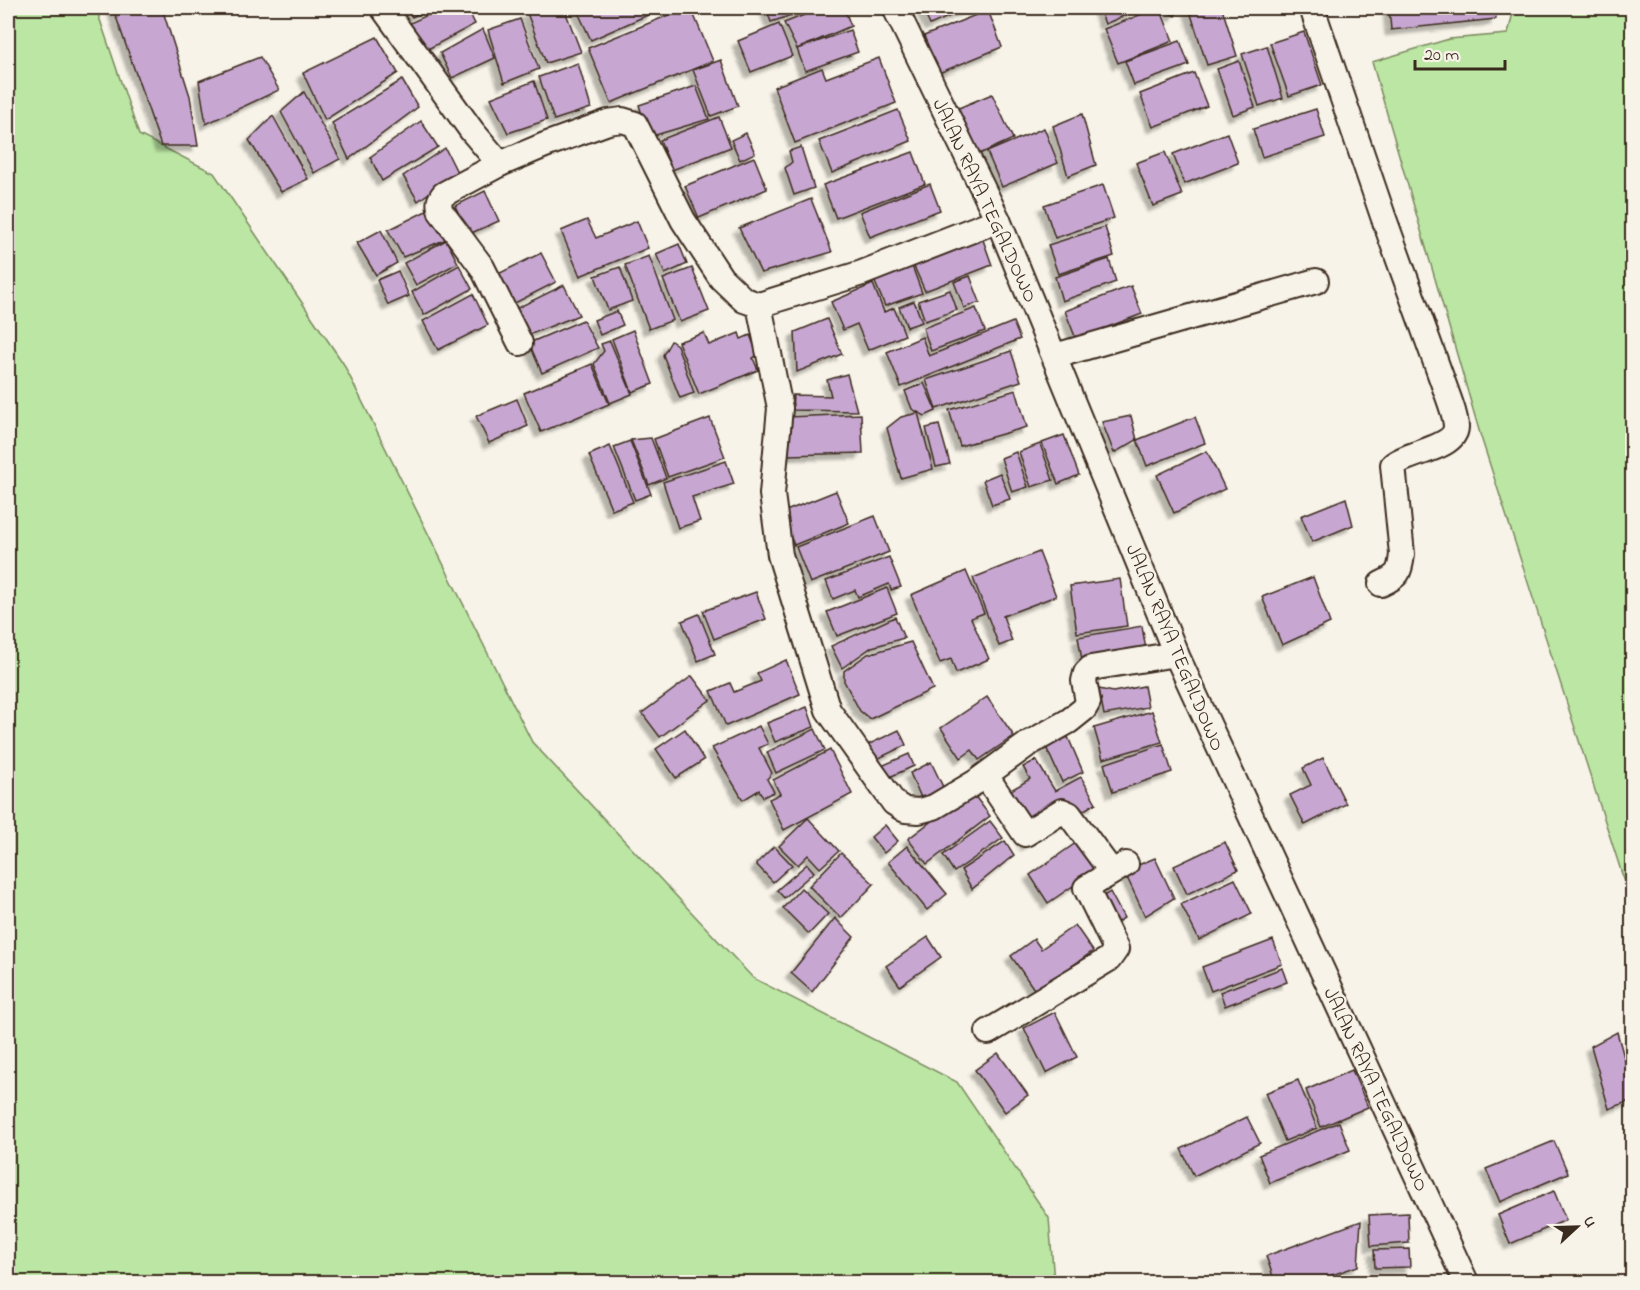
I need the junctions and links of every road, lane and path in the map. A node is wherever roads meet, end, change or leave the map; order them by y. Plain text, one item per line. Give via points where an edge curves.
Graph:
1 (383, 8) edge
2 (895, 8) edge
3 (1312, 8) edge
4 (500, 164) junction
5 (998, 220) junction
6 (1316, 281) dead end
7 (759, 305) junction
8 (520, 343) dead end
9 (1055, 356) junction
10 (1381, 584) dead end
11 (1176, 654) junction
12 (986, 776) junction
13 (988, 1032) dead end
14 (1466, 1282) edge

1 - 4 street
2 - 5 street, JALAN RAYA TEGALDOWO
3 - 10 street via 1456,427 1449,442 1394,465 1402,554 1395,577
4 - 7 street via 608,122 630,121 683,220 721,278 744,300
4 - 8 street via 444,194 439,205 482,267
5 - 7 street via 862,273
5 - 9 street, JALAN RAYA TEGALDOWO
6 - 9 street
7 - 12 street via 780,408 772,494 780,555 828,710 894,803 905,810 934,807
9 - 11 street, JALAN RAYA TEGALDOWO
11 - 12 street via 1091,668 1084,681 1088,702 1084,709
11 - 14 street, JALAN RAYA TEGALDOWO
12 - 13 street via 1025,834 1057,813 1069,813 1119,867 1086,888 1116,949 1109,959

